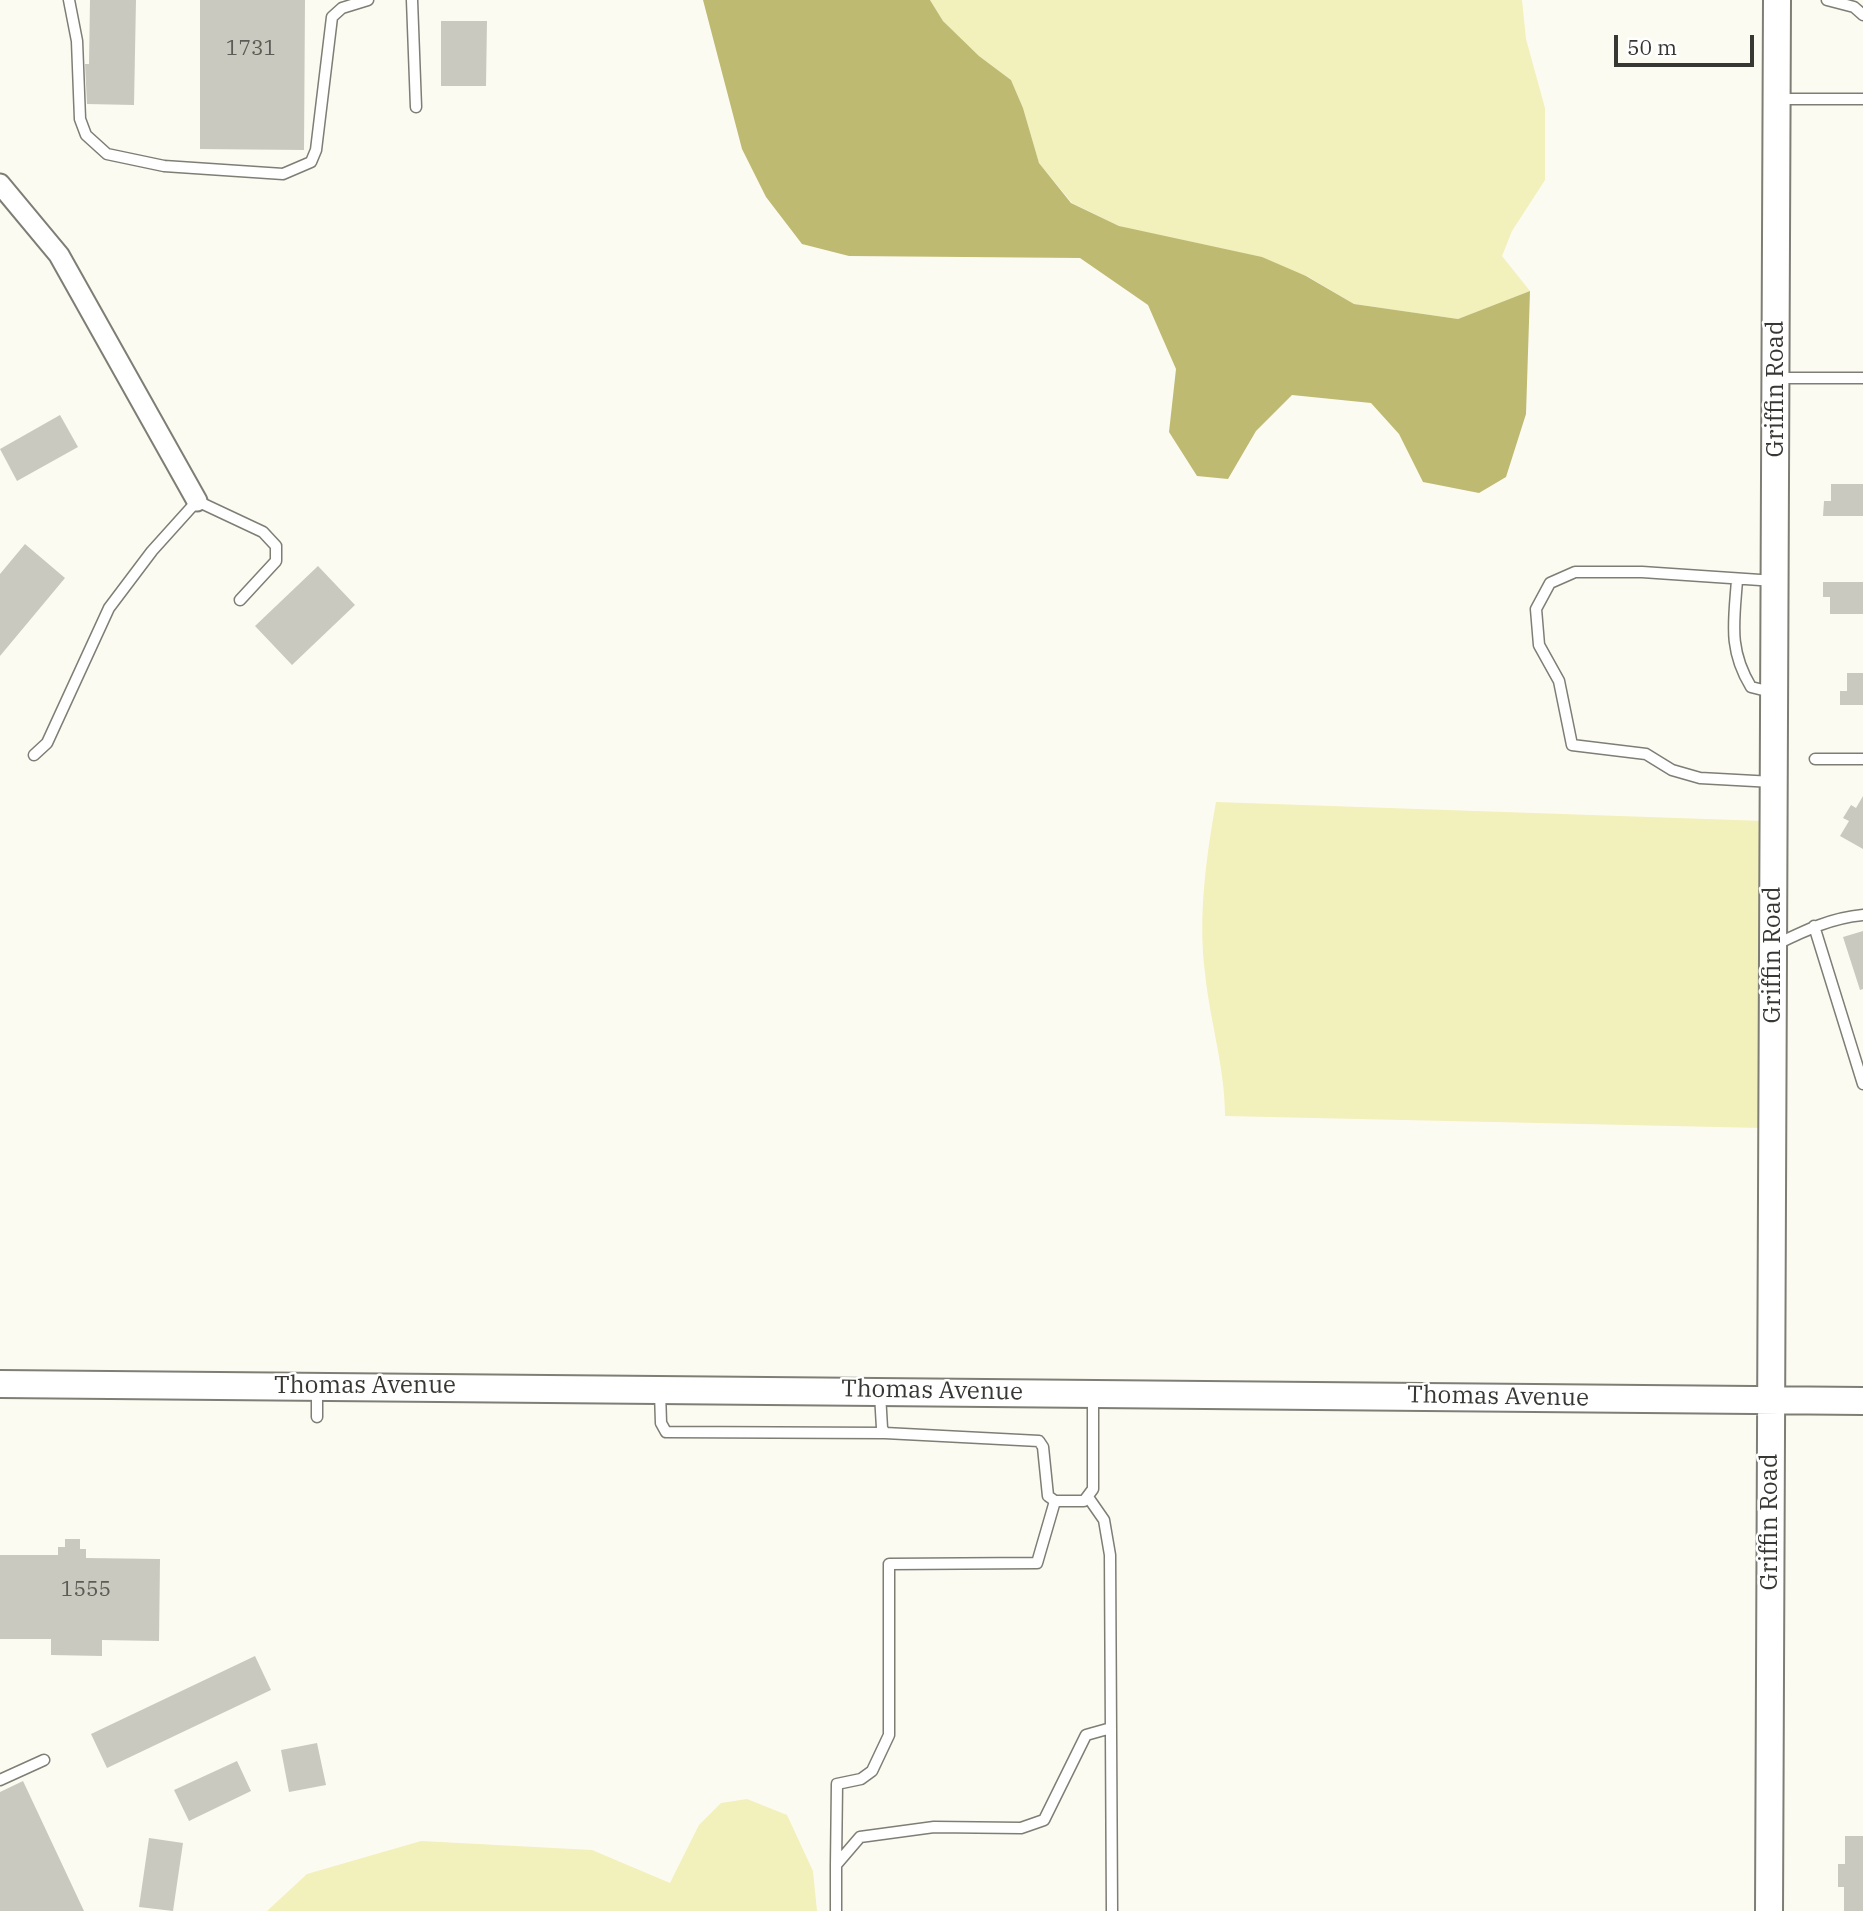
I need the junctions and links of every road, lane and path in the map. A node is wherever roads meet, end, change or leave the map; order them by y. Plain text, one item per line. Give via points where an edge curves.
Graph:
1 (69, 0) edge
2 (368, 0) edge
3 (412, 0) edge
4 (1777, 0) edge
5 (1827, 0) edge
6 (1861, 0) edge
7 (1842, 4) junction
8 (1863, 15) edge
9 (1777, 99) junction
10 (1863, 99) edge
11 (416, 107) dead end
12 (0, 184) edge
13 (1777, 378) junction
14 (1863, 378) edge
15 (197, 501) junction
16 (1737, 579) junction
17 (1775, 581) junction
18 (240, 600) dead end
19 (1775, 693) junction
20 (34, 755) dead end
21 (1863, 758) edge
22 (1815, 759) dead end
23 (1774, 782) junction
24 (1863, 915) edge
25 (1814, 926) junction
26 (1773, 945) junction
27 (1863, 1084) edge
28 (0, 1384) edge
29 (317, 1386) junction
30 (660, 1388) junction
31 (880, 1390) junction
32 (1093, 1393) junction
33 (1771, 1400) junction
34 (1863, 1401) edge
35 (317, 1417) dead end
36 (885, 1433) junction
37 (1088, 1497) junction
38 (1055, 1501) junction
39 (1111, 1728) junction
40 (44, 1760) dead end
41 (0, 1780) edge
42 (836, 1865) junction
43 (836, 1911) edge
44 (1112, 1911) edge
45 (1769, 1911) edge

1 - 2 lane via 77,41 80,119 96,146 120,158 164,166 283,174 311,162 316,150 332,17 342,8
3 - 11 lane
4 - 9 street, Griffin Road
5 - 7 lane
6 - 7 lane
7 - 8 lane
9 - 10 lane
9 - 13 street, Griffin Road
12 - 15 street via 59,255
13 - 14 lane
13 - 17 street, Griffin Road
15 - 18 lane via 263,532 276,546 276,561
15 - 20 lane via 109,608 47,743
16 - 17 lane
16 - 19 lane via 1733,629 1737,664 1751,687
16 - 23 lane via 1575,572 1550,583 1536,609 1539,645 1559,681 1572,746 1646,754 1672,770 1700,778
17 - 19 street, Griffin Road
19 - 23 street, Griffin Road
21 - 22 lane
23 - 26 street, Griffin Road
24 - 25 lane
25 - 26 lane
25 - 27 lane
26 - 33 street, Griffin Road
28 - 29 street, Thomas Avenue
29 - 30 street, Thomas Avenue
29 - 35 lane
30 - 31 street, Thomas Avenue
30 - 36 lane via 661,1423 666,1432
31 - 32 street, Thomas Avenue
31 - 36 lane
32 - 33 street, Thomas Avenue
32 - 37 lane via 1093,1489
33 - 34 street, Thomas Avenue
33 - 45 street, Griffin Road
36 - 38 lane via 1040,1441 1048,1496
37 - 38 lane
37 - 39 lane via 1104,1520 1110,1555
38 - 42 lane via 1037,1563 889,1564 889,1735 872,1771 861,1779 837,1784
39 - 42 lane via 1086,1735 1044,1820 1021,1828 934,1827 860,1837
39 - 44 lane
40 - 41 lane
42 - 43 lane

